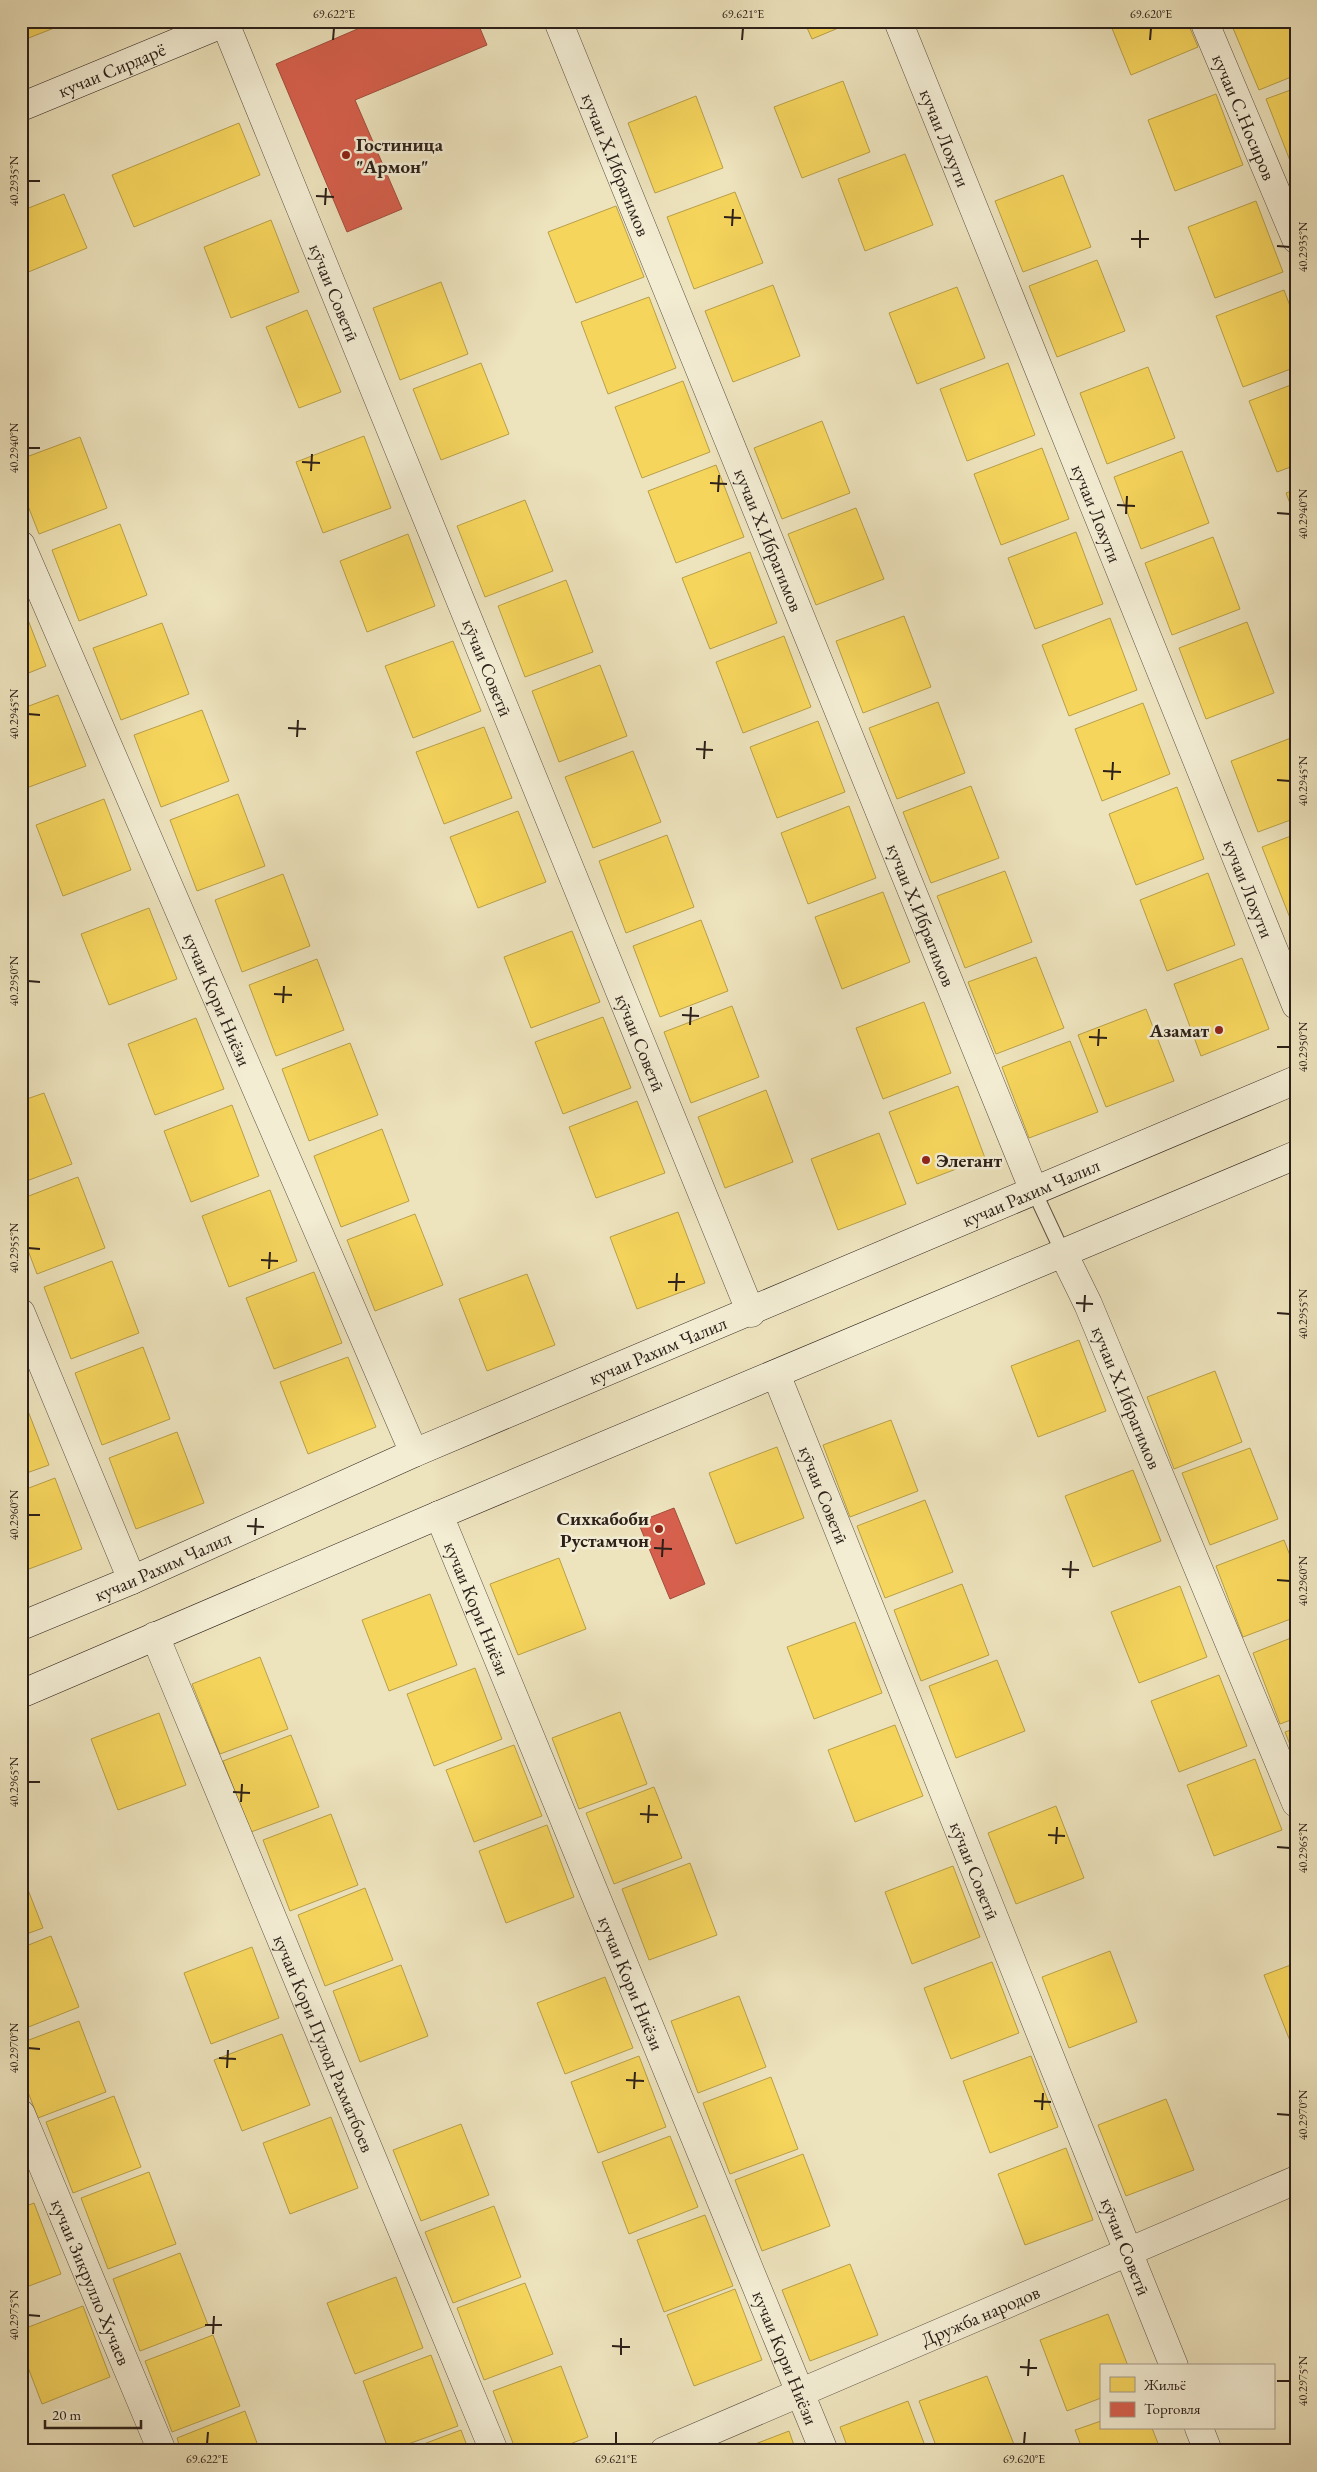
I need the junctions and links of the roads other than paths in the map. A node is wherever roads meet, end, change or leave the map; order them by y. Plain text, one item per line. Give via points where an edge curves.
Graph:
1 (558, 21) edge
2 (898, 21) edge
3 (1204, 21) edge
4 (227, 22) edge
5 (21, 107) edge
6 (1296, 239) edge
7 (21, 545) edge
8 (1296, 1005) edge
9 (1296, 1080) edge
10 (1296, 1155) edge
11 (1034, 1191) junction
12 (1063, 1253) junction
13 (21, 1313) edge
14 (751, 1313) junction
15 (776, 1374) junction
16 (414, 1453) junction
17 (439, 1515) junction
18 (132, 1580) junction
19 (21, 1626) edge
20 (155, 1636) junction
21 (21, 1694) edge
22 (1296, 1803) edge
23 (21, 2114) edge
24 (1296, 2180) edge
25 (1128, 2252) junction
26 (1173, 2364) edge
27 (801, 2392) junction
28 (1200, 2430) edge
29 (162, 2451) edge
30 (494, 2451) edge
31 (664, 2451) edge
32 (824, 2451) edge
33 (1208, 2451) edge

1 - 11 street, кучаи Х.Ибрагимов
2 - 8 street, кучаи Лохути
3 - 6 street, кучаи С.Носиров
4 - 5 street, кучаи Сирдарё
4 - 14 street, кӯчаи Советӣ
7 - 16 street, кучаи Кори Ниёзи
9 - 11 street, кучаи Рахим Чалил
10 - 12 street
11 - 12 lane, кучаи Х.Ибрагимов
11 - 14 street, кучаи Рахим Чалил
12 - 15 street
12 - 22 street, кучаи Х.Ибрагимов via 1092,1313
13 - 18 street
14 - 16 street, кучаи Рахим Чалил
15 - 17 street
15 - 25 street, кӯчаи Советӣ
16 - 18 street, кучаи Рахим Чалил
17 - 20 street
17 - 27 street, кучаи Кори Ниёзи
18 - 19 street, кучаи Рахим Чалил
20 - 21 street
20 - 30 street, кучаи Кори Пулод Рахматбоев
23 - 29 street, кучаи Зикрулло Хучаев
24 - 25 street, Дружба народов
25 - 26 street, кӯчаи Советӣ
25 - 27 street, Дружба народов
27 - 31 street, Дружба народов
27 - 32 street, кучаи Кори Ниёзи
28 - 33 street

